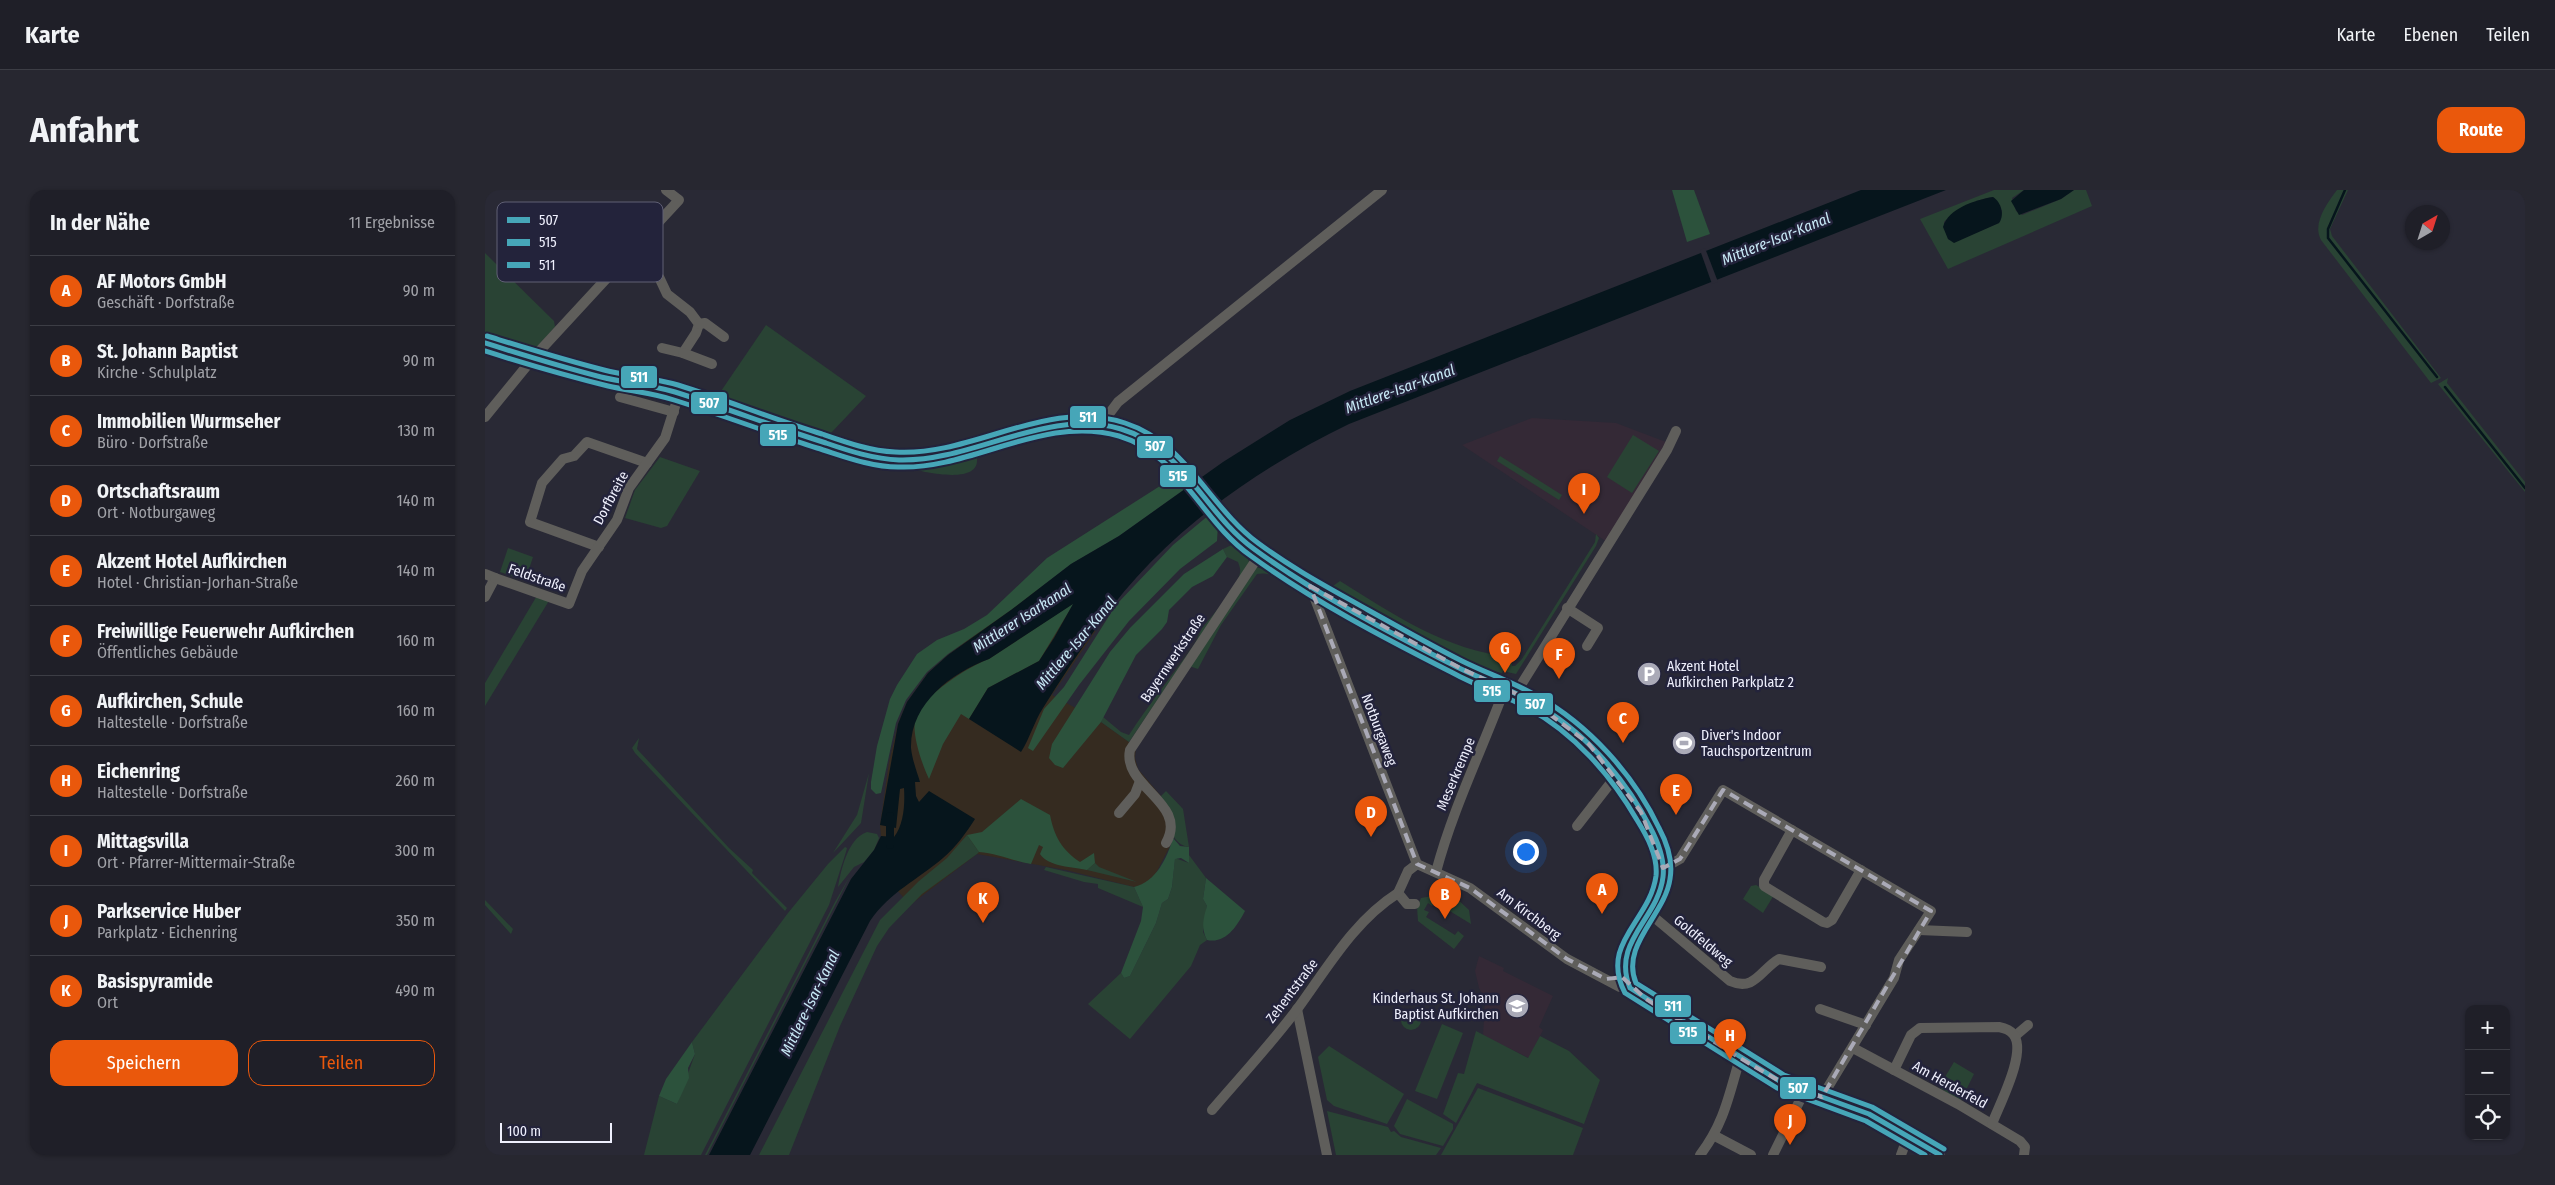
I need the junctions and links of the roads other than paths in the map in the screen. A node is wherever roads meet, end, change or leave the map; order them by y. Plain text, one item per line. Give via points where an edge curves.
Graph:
1 (666, 190) edge
2 (1383, 190) edge
3 (663, 217) edge
4 (602, 282) edge
5 (661, 282) edge
6 (699, 324) junction
7 (724, 337) dead end
8 (485, 343) edge
9 (663, 348) dead end
10 (683, 353) junction
11 (534, 357) junction
12 (712, 364) dead end
13 (641, 385) junction
14 (620, 397) dead end
15 (678, 397) junction
16 (702, 403) junction
17 (674, 412) junction
18 (485, 417) edge
19 (1104, 425) junction
20 (1676, 431) dead end
21 (647, 463) junction
22 (599, 547) junction
23 (1260, 554) junction
24 (485, 574) edge
25 (495, 578) junction
26 (1310, 586) junction
27 (485, 597) edge
28 (569, 604) joint
29 (1567, 608) junction
30 (1587, 646) dead end
31 (1505, 688) junction
32 (1516, 693) junction
33 (1617, 776) junction
34 (1140, 781) junction
35 (1119, 813) dead end
36 (1577, 826) dead end
37 (1792, 830) junction
38 (1166, 842) dead end
39 (1417, 864) junction
40 (1664, 868) junction
41 (1861, 870) junction
42 (1436, 872) junction
43 (1397, 893) junction
44 (1415, 904) dead end
45 (1649, 913) junction
46 (1919, 930) junction
47 (1967, 932) dead end
48 (1821, 967) dead end
49 (1623, 977) junction
50 (1606, 979) junction
51 (1629, 988) junction
52 (1297, 1009) junction
53 (1820, 1009) dead end
54 (2028, 1025) dead end
55 (1866, 1026) junction
56 (2015, 1036) junction
57 (1853, 1048) junction
58 (1740, 1058) junction
59 (1894, 1070) junction
60 (1804, 1092) junction
61 (1822, 1097) junction
62 (1212, 1110) dead end
63 (1992, 1124) junction
64 (1715, 1136) junction
65 (1908, 1136) junction
66 (1327, 1155) edge
67 (1700, 1155) edge
68 (1751, 1155) edge
69 (1773, 1155) edge
70 (1901, 1155) edge
71 (1940, 1155) edge
72 (2024, 1155) edge

1 - 3 street via 679,200
2 - 19 street via 1118,402
4 - 11 street
5 - 6 street via 667,294 690,312
6 - 7 street via 705,323
6 - 10 street
8 - 11 street
9 - 10 street
10 - 12 street
11 - 13 street
11 - 18 street
13 - 15 street
13 - 16 street via 677,392
14 - 17 street
15 - 16 street
15 - 17 street, Dorfbreite
16 - 19 street via 843,448 879,458 907,461 955,455 1024,432 1060,424
17 - 21 street, Dorfbreite via 665,438
19 - 23 street via 1148,442 1168,456 1238,537
20 - 29 street
21 - 22 street, Dorfbreite via 629,488 617,520
21 - 22 street, Dorfbreite via 587,442 575,456 563,459 542,482 530,522
22 - 28 street, Dorfbreite via 582,571
23 - 26 street
23 - 34 street, Bayernwerkstraße via 1135,738 1127,760
24 - 25 street, Feldstraße
25 - 27 street, Feldstraße
25 - 28 street, Feldstraße
26 - 31 street via 1427,651
26 - 39 street, Notburgaweg
29 - 30 street via 1599,628
29 - 32 street
31 - 32 street
31 - 42 street, Meserkrempe via 1454,812
32 - 33 street via 1572,729
33 - 36 street
33 - 40 street via 1651,832
34 - 35 street via 1127,806
34 - 38 street, Bayernwerkstraße via 1169,813 1171,827
37 - 40 street via 1723,790 1680,859
37 - 41 street
37 - 41 street via 1764,886 1823,922 1832,920
39 - 42 street
39 - 43 street via 1408,872
40 - 45 street via 1663,881
41 - 46 street via 1931,911
42 - 50 street, Am Kirchberg via 1470,888 1567,959
43 - 44 street via 1407,904
43 - 52 street, Zehentstraße via 1374,909
45 - 48 street, Goldfeldweg via 1730,981 1738,984 1749,984 1779,959
45 - 49 street via 1625,956
46 - 47 street
46 - 55 street via 1899,960 1894,978
49 - 50 street
49 - 51 street
50 - 51 street, Am Kirchberg
51 - 58 street, Am Kirchberg
52 - 62 street, Zehentstraße
52 - 66 street
53 - 55 street
54 - 56 street
55 - 57 street
56 - 59 street, Am Herderfeld via 1999,1027 1920,1028 1911,1036
56 - 63 street, Am Herderfeld via 2014,1070
57 - 59 street, Am Herderfeld
57 - 61 street
58 - 60 street, Am Kirchberg
58 - 64 street via 1725,1113
59 - 63 street, Am Herderfeld
60 - 61 street, Am Kirchberg
60 - 69 street
61 - 65 street, Am Kirchberg via 1869,1114
63 - 72 street, Am Herderfeld via 2023,1143
64 - 67 street
64 - 68 street
65 - 70 street
65 - 71 street, Am Kirchberg

